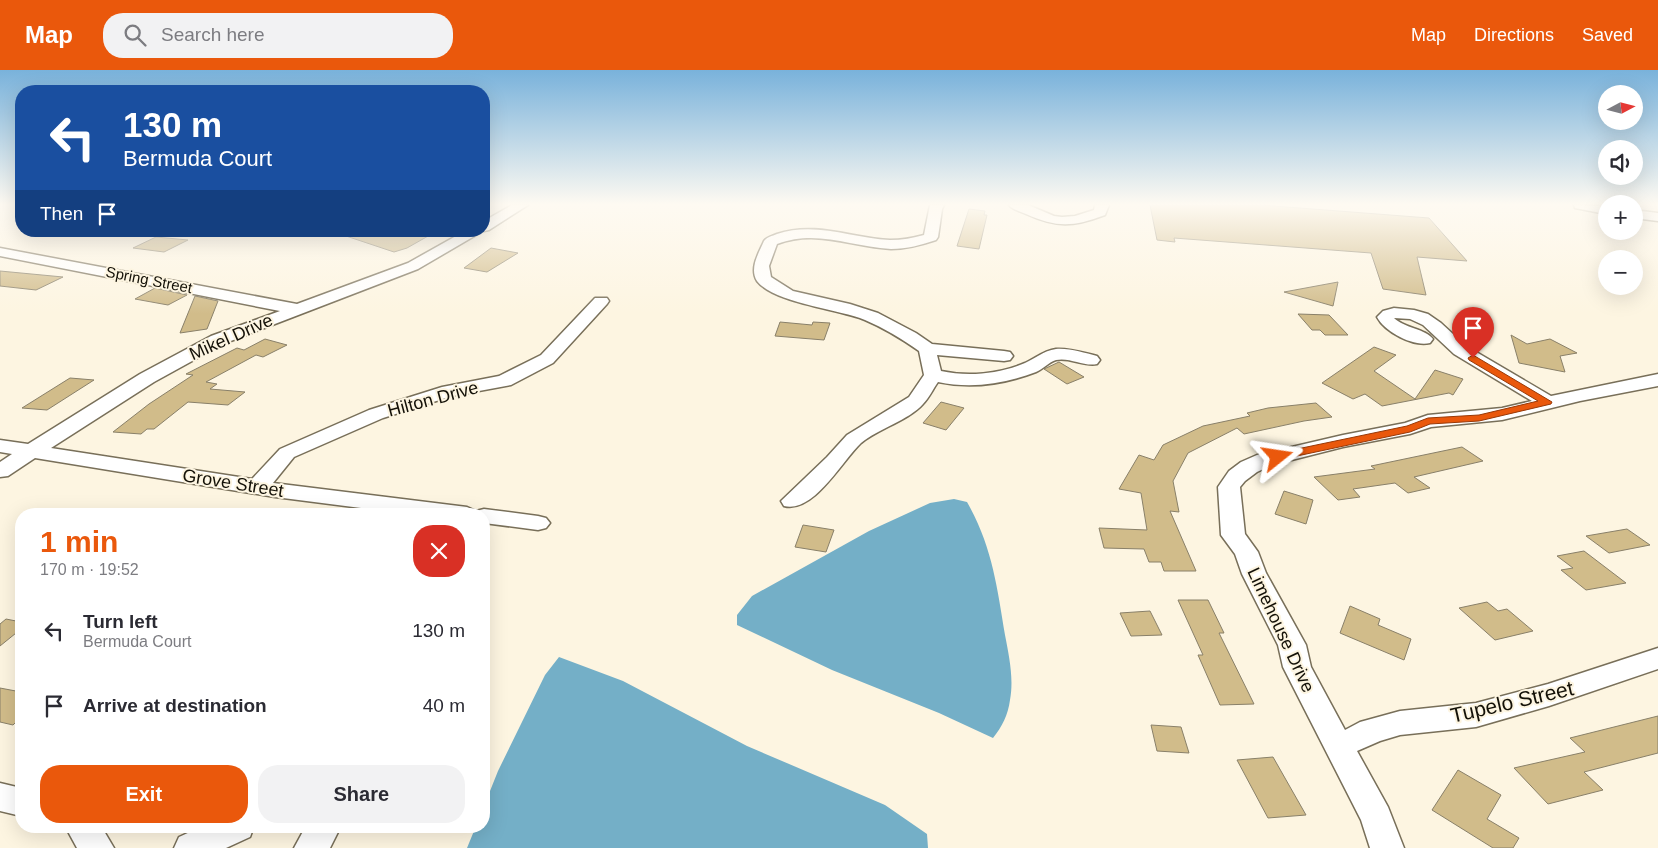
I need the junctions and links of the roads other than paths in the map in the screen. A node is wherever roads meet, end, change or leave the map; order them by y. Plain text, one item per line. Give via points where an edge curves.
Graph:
1 (457, 241) edge
2 (771, 241) edge
3 (872, 241) edge
4 (919, 241) edge
5 (0, 252) edge
6 (601, 301) dead end
7 (298, 309) junction
8 (1424, 339) dead end
9 (927, 349) junction
10 (1004, 356) dead end
11 (1091, 360) dead end
12 (933, 375) junction
13 (1658, 380) edge
14 (1547, 402) junction
15 (0, 446) edge
16 (30, 452) junction
17 (0, 471) edge
18 (257, 487) junction
19 (792, 501) dead end
20 (420, 508) edge
21 (490, 517) edge
22 (538, 523) dead end
23 (1658, 658) edge
24 (1337, 746) junction
25 (0, 797) edge
26 (15, 801) edge
27 (86, 833) edge
28 (223, 833) edge
29 (321, 833) edge
30 (97, 848) edge
31 (191, 848) edge
32 (311, 848) edge
33 (1387, 848) edge

1 - 7 street, Mikel Drive via 413,266
2 - 9 street via 761,266 764,279 788,295 844,307 872,317
3 - 4 street via 894,245
5 - 7 street, Spring Street
6 - 18 street, Hilton Drive via 547,359 504,382 449,391 376,414 287,453
7 - 16 street, Mikel Drive via 217,340 182,358
8 - 14 street via 1396,328 1385,316 1394,312 1423,317 1460,350
9 - 10 street
9 - 12 street
11 - 12 street via 1048,356 1030,368 973,382
12 - 19 street via 916,400 854,439 836,462
13 - 14 street, Limehouse Drive
14 - 24 street, Limehouse Drive via 1479,418 1428,421 1410,428 1265,460 1237,476 1229,487 1233,535 1246,552 1254,574 1292,645 1297,667
15 - 16 street, Grove Street
16 - 17 street, Mikel Drive
16 - 18 street, Grove Street
18 - 20 street, Grove Street
21 - 22 street
23 - 24 street, Tupelo Street via 1549,695 1476,715 1400,723 1370,731
24 - 33 street, Limehouse Drive via 1376,817
25 - 26 street
27 - 30 street
28 - 31 street
29 - 32 street

